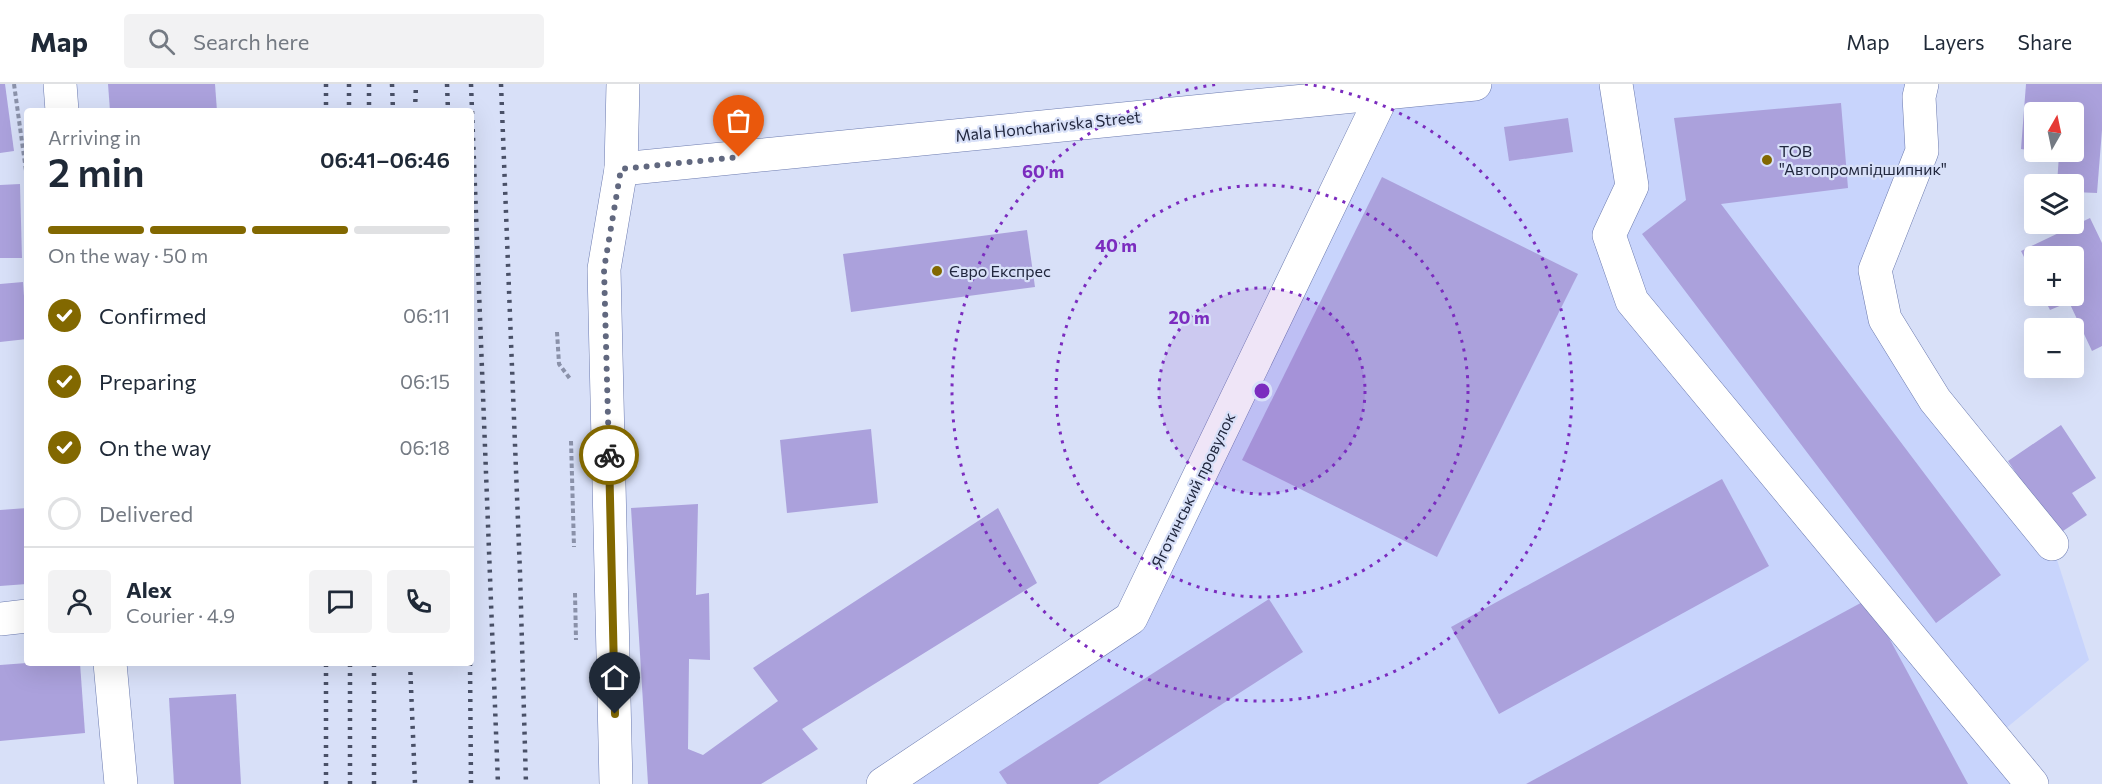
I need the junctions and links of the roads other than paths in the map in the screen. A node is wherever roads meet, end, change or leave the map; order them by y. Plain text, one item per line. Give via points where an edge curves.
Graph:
1 (60, 84) edge
2 (623, 84) edge
3 (1475, 84) edge
4 (1616, 84) edge
5 (1922, 84) edge
6 (1330, 91) edge
7 (1384, 92) junction
8 (62, 108) edge
9 (621, 169) junction
10 (2052, 544) dead end
11 (24, 616) edge
12 (0, 619) edge
13 (110, 666) edge
14 (121, 784) edge
15 (616, 784) edge
16 (883, 784) edge
17 (2032, 784) edge

1 - 8 street
2 - 9 street
3 - 7 street, Mala Honcharivska Street
4 - 17 street via 1632,186 1610,235 1632,301
5 - 10 street via 1922,151 1875,270 1886,319 1935,400
6 - 7 street, Mala Honcharivska Street
6 - 9 street, Mala Honcharivska Street
7 - 16 street, Яготинський провулок via 1131,618
9 - 15 street via 604,269
11 - 12 street
13 - 14 street

